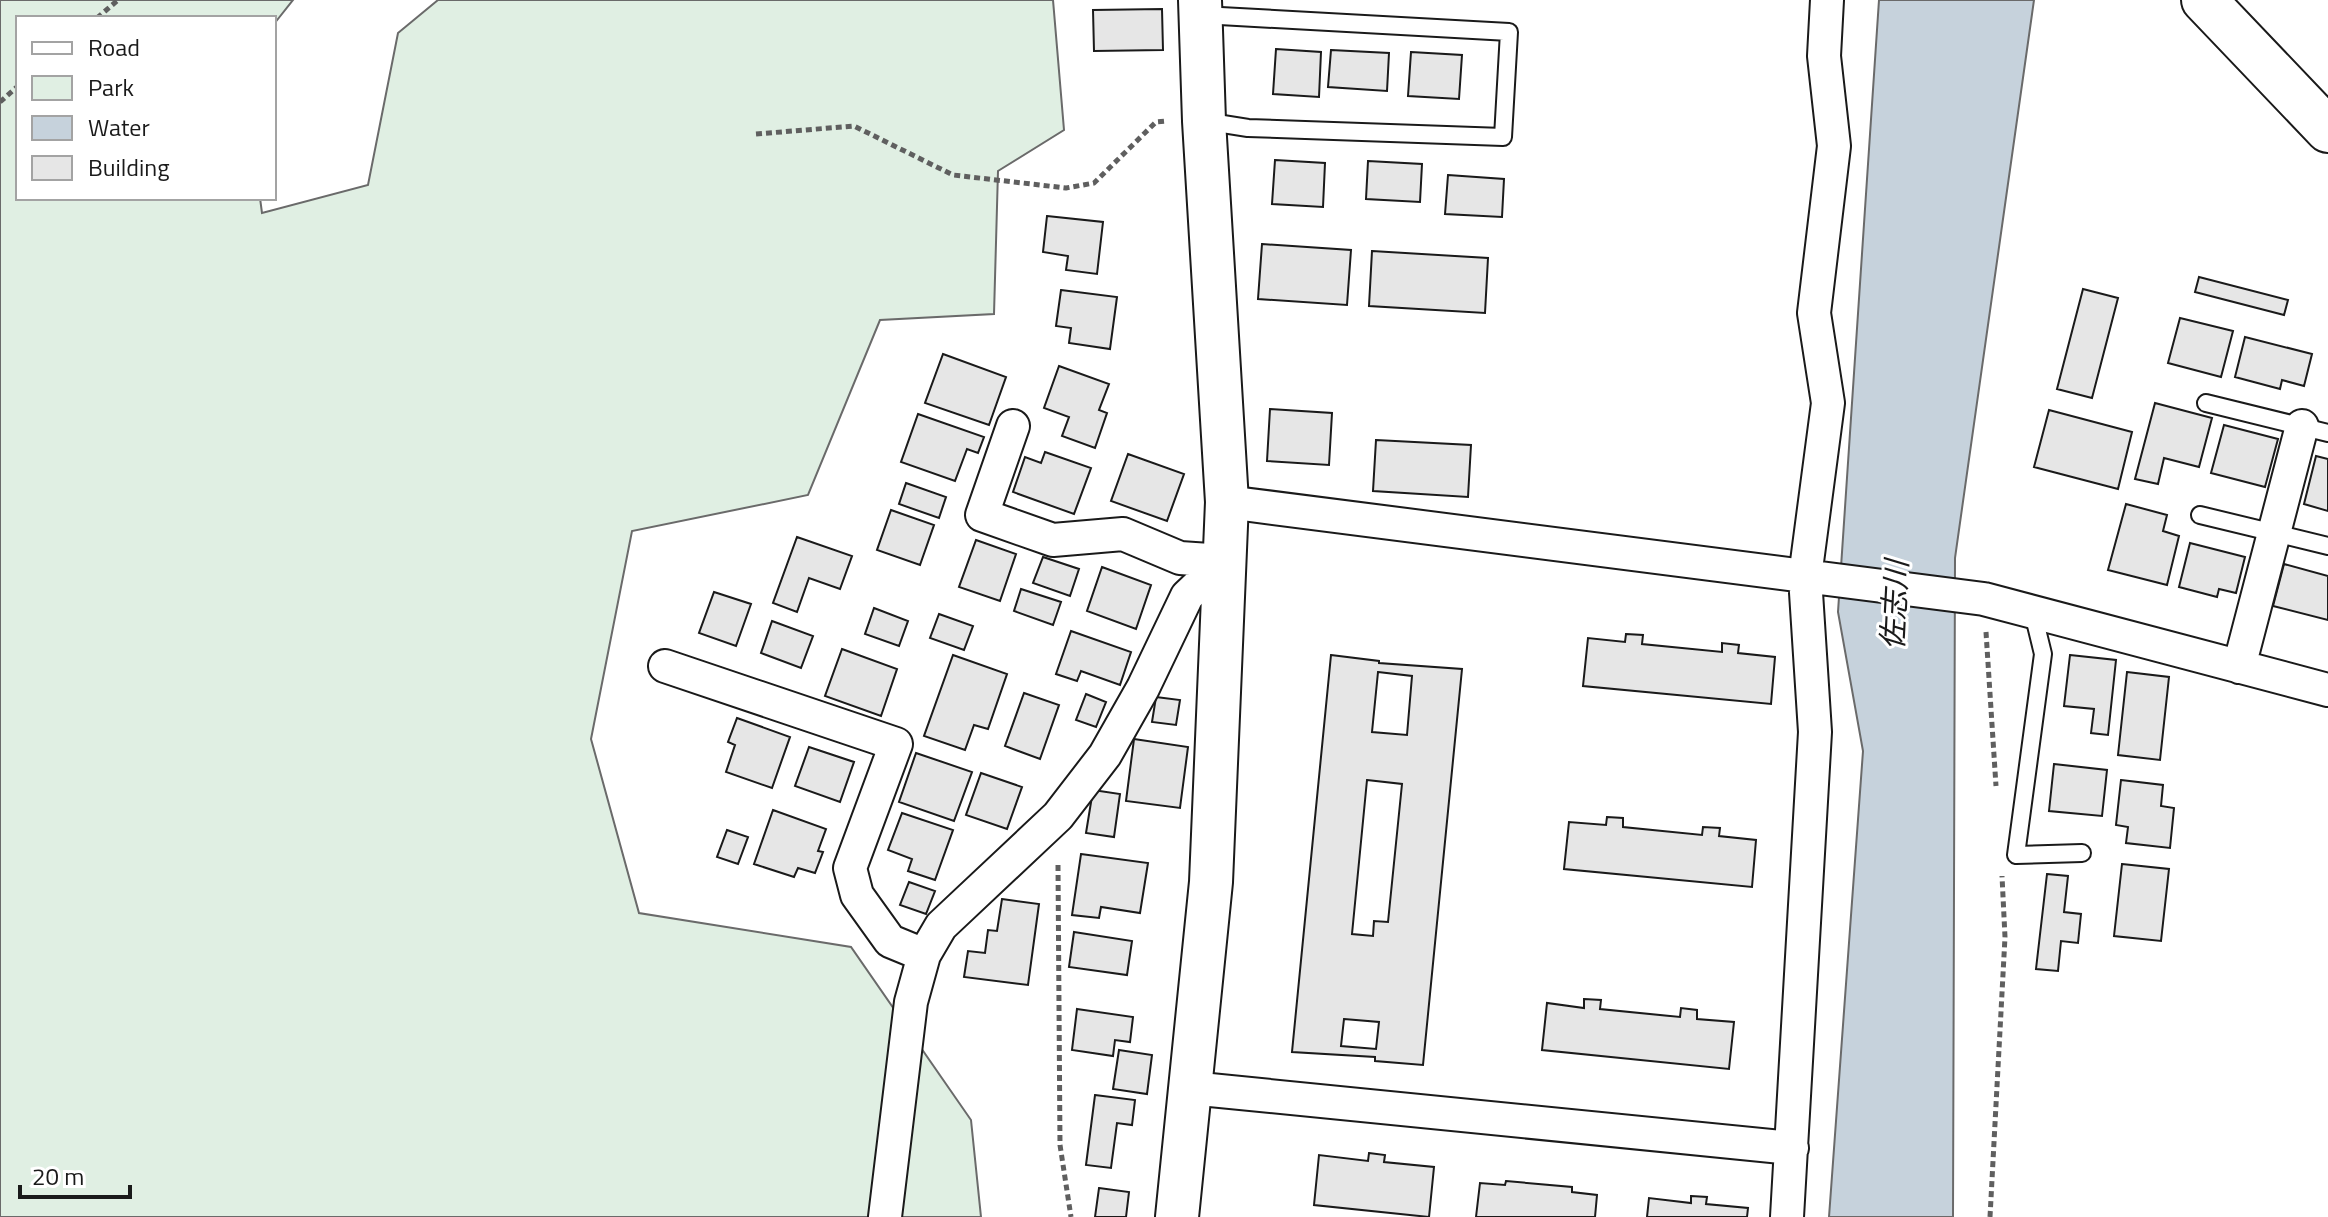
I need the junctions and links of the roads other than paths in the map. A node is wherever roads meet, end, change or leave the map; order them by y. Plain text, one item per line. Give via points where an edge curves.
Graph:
1 (1827, 0) edge
2 (2204, 0) edge
3 (1200, 8) edge
4 (1204, 121) junction
5 (2328, 130) edge
6 (2206, 403) dead end
7 (1013, 426) dead end
8 (2315, 429) edge
9 (1227, 502) junction
10 (2200, 515) dead end
11 (2274, 532) junction
12 (2328, 546) edge
13 (1224, 561) junction
14 (1805, 577) junction
15 (2033, 613) junction
16 (665, 666) dead end
17 (2239, 667) junction
18 (2328, 690) edge
19 (2082, 853) dead end
20 (924, 955) junction
21 (1190, 1088) junction
22 (1792, 1148) junction
23 (885, 1217) edge
24 (1177, 1217) edge
25 (1787, 1217) edge

1 - 14 street via 1824,56 1834,146 1814,313 1828,403
2 - 5 highway
3 - 4 street
3 - 4 lane via 1509,32 1503,137 1248,128
4 - 9 street
6 - 8 lane
7 - 13 street via 982,515 1053,540 1123,534 1180,558
8 - 11 street
9 - 13 street
9 - 14 street
10 - 11 lane
11 - 12 lane
11 - 17 street
13 - 20 street via 1187,596 1105,755 1058,816 941,926
13 - 21 street via 1211,882
14 - 15 street via 1984,599
14 - 22 street via 1815,732
15 - 17 street
15 - 19 lane via 2043,654 2016,855
16 - 20 street via 896,744 850,868 857,895 890,941
17 - 18 street
20 - 23 street via 911,1002
21 - 22 street
21 - 24 street
22 - 25 street

